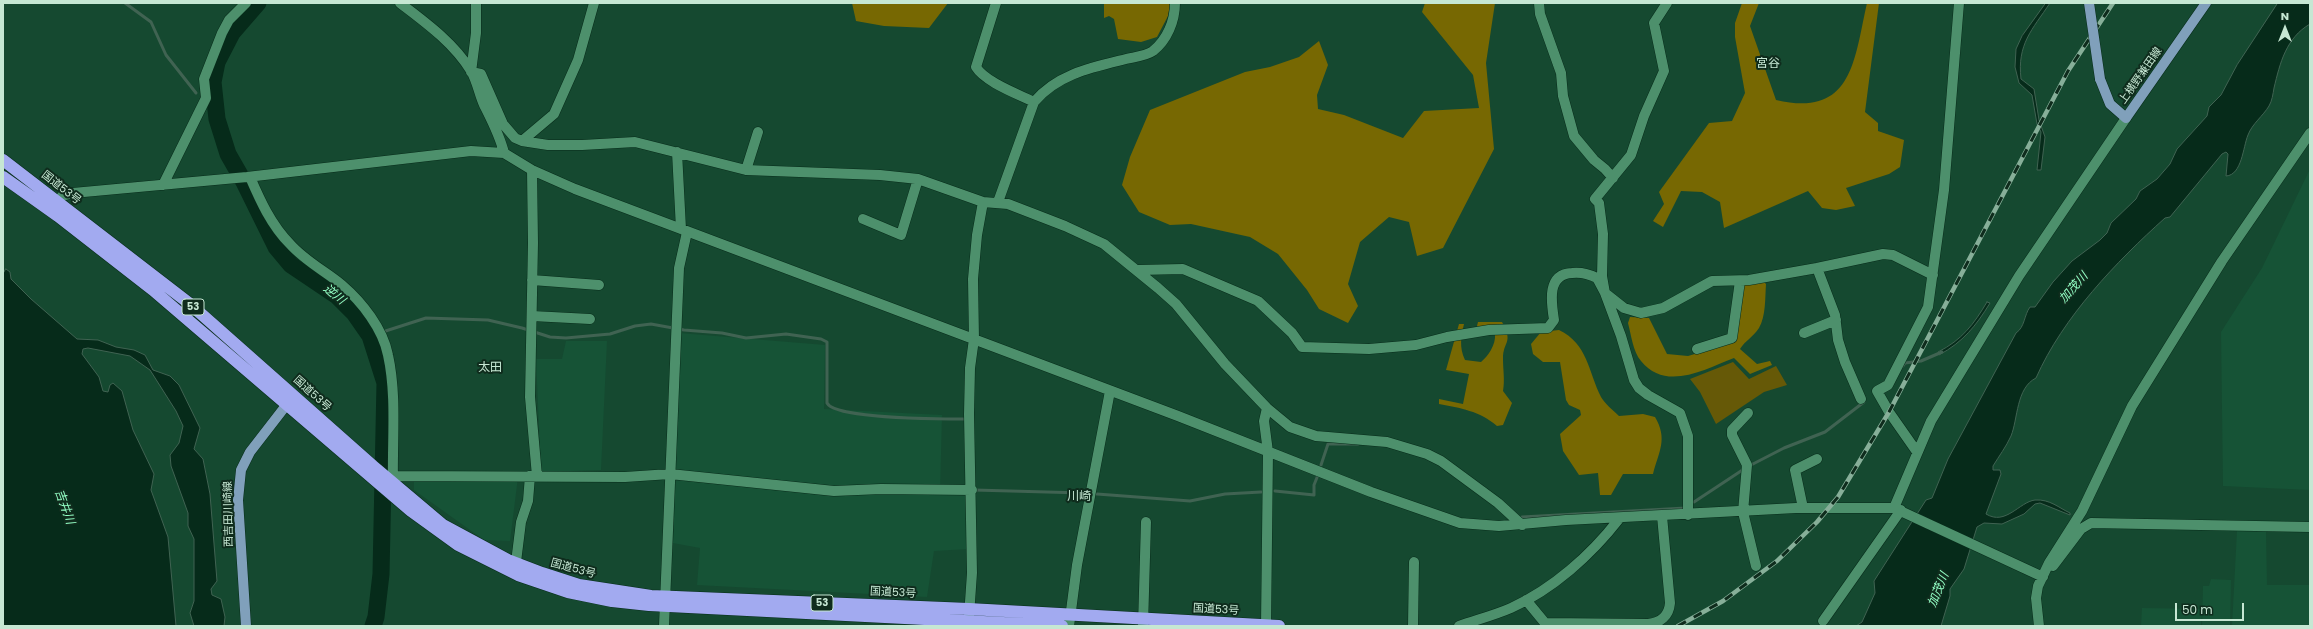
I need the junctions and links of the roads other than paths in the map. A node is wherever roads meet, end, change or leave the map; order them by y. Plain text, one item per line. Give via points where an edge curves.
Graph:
1 (246, 3) edge
2 (400, 3) edge
3 (476, 3) edge
4 (594, 3) edge
5 (996, 3) edge
6 (1175, 3) edge
7 (1539, 3) edge
8 (1667, 3) edge
9 (1959, 3) edge
10 (2089, 3) edge
11 (2206, 3) edge
12 (471, 72) junction
13 (1034, 102) junction
14 (2126, 118) junction
15 (758, 132) dead end
16 (2310, 133) edge
17 (522, 141) junction
18 (677, 152) junction
19 (504, 153) junction
20 (3, 160) edge
21 (532, 170) junction
22 (746, 170) junction
23 (3, 177) edge
24 (248, 177) junction
25 (1613, 178) junction
26 (918, 179) junction
27 (163, 185) junction
28 (984, 202) junction
29 (998, 202) junction
30 (53, 206) junction
31 (863, 219) dead end
32 (684, 231) junction
33 (1817, 268) junction
34 (1138, 270) junction
35 (1933, 275) junction
36 (532, 280) junction
37 (1740, 281) junction
38 (599, 285) dead end
39 (1605, 293) junction
40 (532, 316) junction
41 (590, 319) dead end
42 (1836, 320) junction
43 (1804, 333) dead end
44 (974, 339) junction
45 (1697, 349) dead end
46 (1110, 391) junction
47 (1861, 399) dead end
48 (291, 400) junction
49 (1267, 408) junction
50 (1748, 413) dead end
51 (1268, 452) junction
52 (1918, 452) junction
53 (1817, 459) dead end
54 (670, 474) junction
55 (533, 476) junction
56 (393, 480) junction
57 (972, 490) junction
58 (1803, 508) junction
59 (1900, 510) junction
60 (1743, 512) junction
61 (1688, 515) junction
62 (1662, 516) junction
63 (1619, 519) junction
64 (1146, 522) dead end
65 (1522, 525) junction
66 (2310, 527) edge
67 (1414, 562) dead end
68 (1756, 566) dead end
69 (516, 569) junction
70 (2039, 574) junction
71 (1526, 600) junction
72 (666, 601) junction
73 (969, 615) junction
74 (1823, 620) dead end
75 (1069, 621) edge
76 (1143, 623) edge
77 (1545, 624) edge
78 (246, 626) edge
79 (664, 626) edge
80 (1062, 626) edge
81 (1266, 626) edge
82 (1279, 626) edge
83 (1414, 626) edge
84 (1459, 626) edge
85 (2039, 626) edge

1 - 27 street via 229,20 222,33 204,79 206,98
2 - 12 street via 450,45
3 - 12 street via 476,33
4 - 17 street via 578,60 554,114
5 - 13 street via 976,67 979,72 995,82
6 - 13 street via 1166,40 1151,52 1085,69 1054,83
7 - 25 street via 1540,14 1561,73 1563,96 1574,136
8 - 25 street via 1654,24 1664,71 1644,116 1631,155
9 - 35 street via 1944,190
10 - 14 main road, 上横野兼田線, bridge via 2100,79 2110,104
11 - 14 main road, 上横野兼田線
12 - 17 street via 481,74 503,124 515,138
12 - 19 street
13 - 29 street
14 - 52 street via 2019,276 1931,422
15 - 22 street
16 - 70 street via 2222,261 2140,393 2082,511 2049,563
17 - 18 street via 533,144 568,145 635,142
18 - 22 street
18 - 32 street
19 - 21 street
19 - 24 street via 471,151
20 - 30 highway, 国道53号 / 53
21 - 32 street
21 - 36 street
22 - 26 street via 880,175
23 - 30 highway, 国道53号 / 53
24 - 27 street
24 - 56 street via 263,207 289,244 342,285 359,302 384,342 392,388
25 - 39 street via 1595,199 1599,203 1603,234 1602,276
26 - 28 street
26 - 31 street via 901,235
27 - 30 street via 73,193 65,195
28 - 29 street
28 - 44 street via 977,235 973,279
29 - 34 street via 1065,226 1104,244
30 - 48 highway, 国道53号 / 53
32 - 44 street
32 - 54 street via 679,268
33 - 35 street via 1883,254 1893,255
33 - 37 street
33 - 42 street
34 - 39 street via 1182,269 1258,301 1292,333 1302,347 1369,349 1416,345 1489,330 1548,328 1554,320 1551,293 1553,284 1556,278 1565,273 1591,275 1597,278
34 - 49 street via 1176,304 1225,364
35 - 52 street via 1928,307 1913,339 1888,385 1877,391
36 - 38 street
36 - 40 street
37 - 39 street via 1712,281 1663,308 1641,313 1624,308
37 - 45 street via 1732,338
39 - 61 street via 1634,380 1639,388 1680,413 1682,417 1688,436
40 - 41 street
40 - 55 street via 530,397
42 - 43 street
42 - 47 street via 1845,362
44 - 46 street
44 - 57 street via 970,368 969,414
46 - 51 street
46 - 75 street
48 - 56 highway, 国道53号 / 53
48 - 69 highway, 国道53号 / 53 via 393,496 458,545
48 - 78 main road, 西吉田川崎線 via 250,452 241,470 238,500
49 - 51 street via 1264,421
49 - 65 street via 1290,427 1307,434 1387,442 1427,454 1441,461 1498,503
50 - 60 street via 1732,430 1747,465
51 - 65 street via 1460,524
51 - 81 street
52 - 59 street
53 - 58 street via 1795,470
54 - 55 street via 625,477
54 - 57 street via 834,491
54 - 72 street
55 - 56 street
55 - 69 street via 521,522
56 - 69 highway, 国道53号 / 53 via 443,525
57 - 73 street
58 - 59 street
58 - 60 street
59 - 70 street
59 - 74 street
60 - 61 street
60 - 68 street
61 - 62 street
62 - 63 street
62 - 77 street via 1670,600 1665,617 1648,624
63 - 65 street
63 - 71 street via 1588,554 1550,585
64 - 76 street
66 - 70 street via 2091,523 2081,528 2059,560
67 - 83 street
69 - 72 highway, 国道53号 / 53 via 579,585
70 - 85 street via 2036,593
71 - 77 street
71 - 84 street
72 - 73 highway, 国道53号 / 53
72 - 79 street
73 - 75 highway, 国道53号 / 53
73 - 80 highway, 国道53号 / 53
75 - 76 highway, 国道53号 / 53
76 - 81 highway, 国道53号 / 53
81 - 82 highway, 国道53号 / 53

